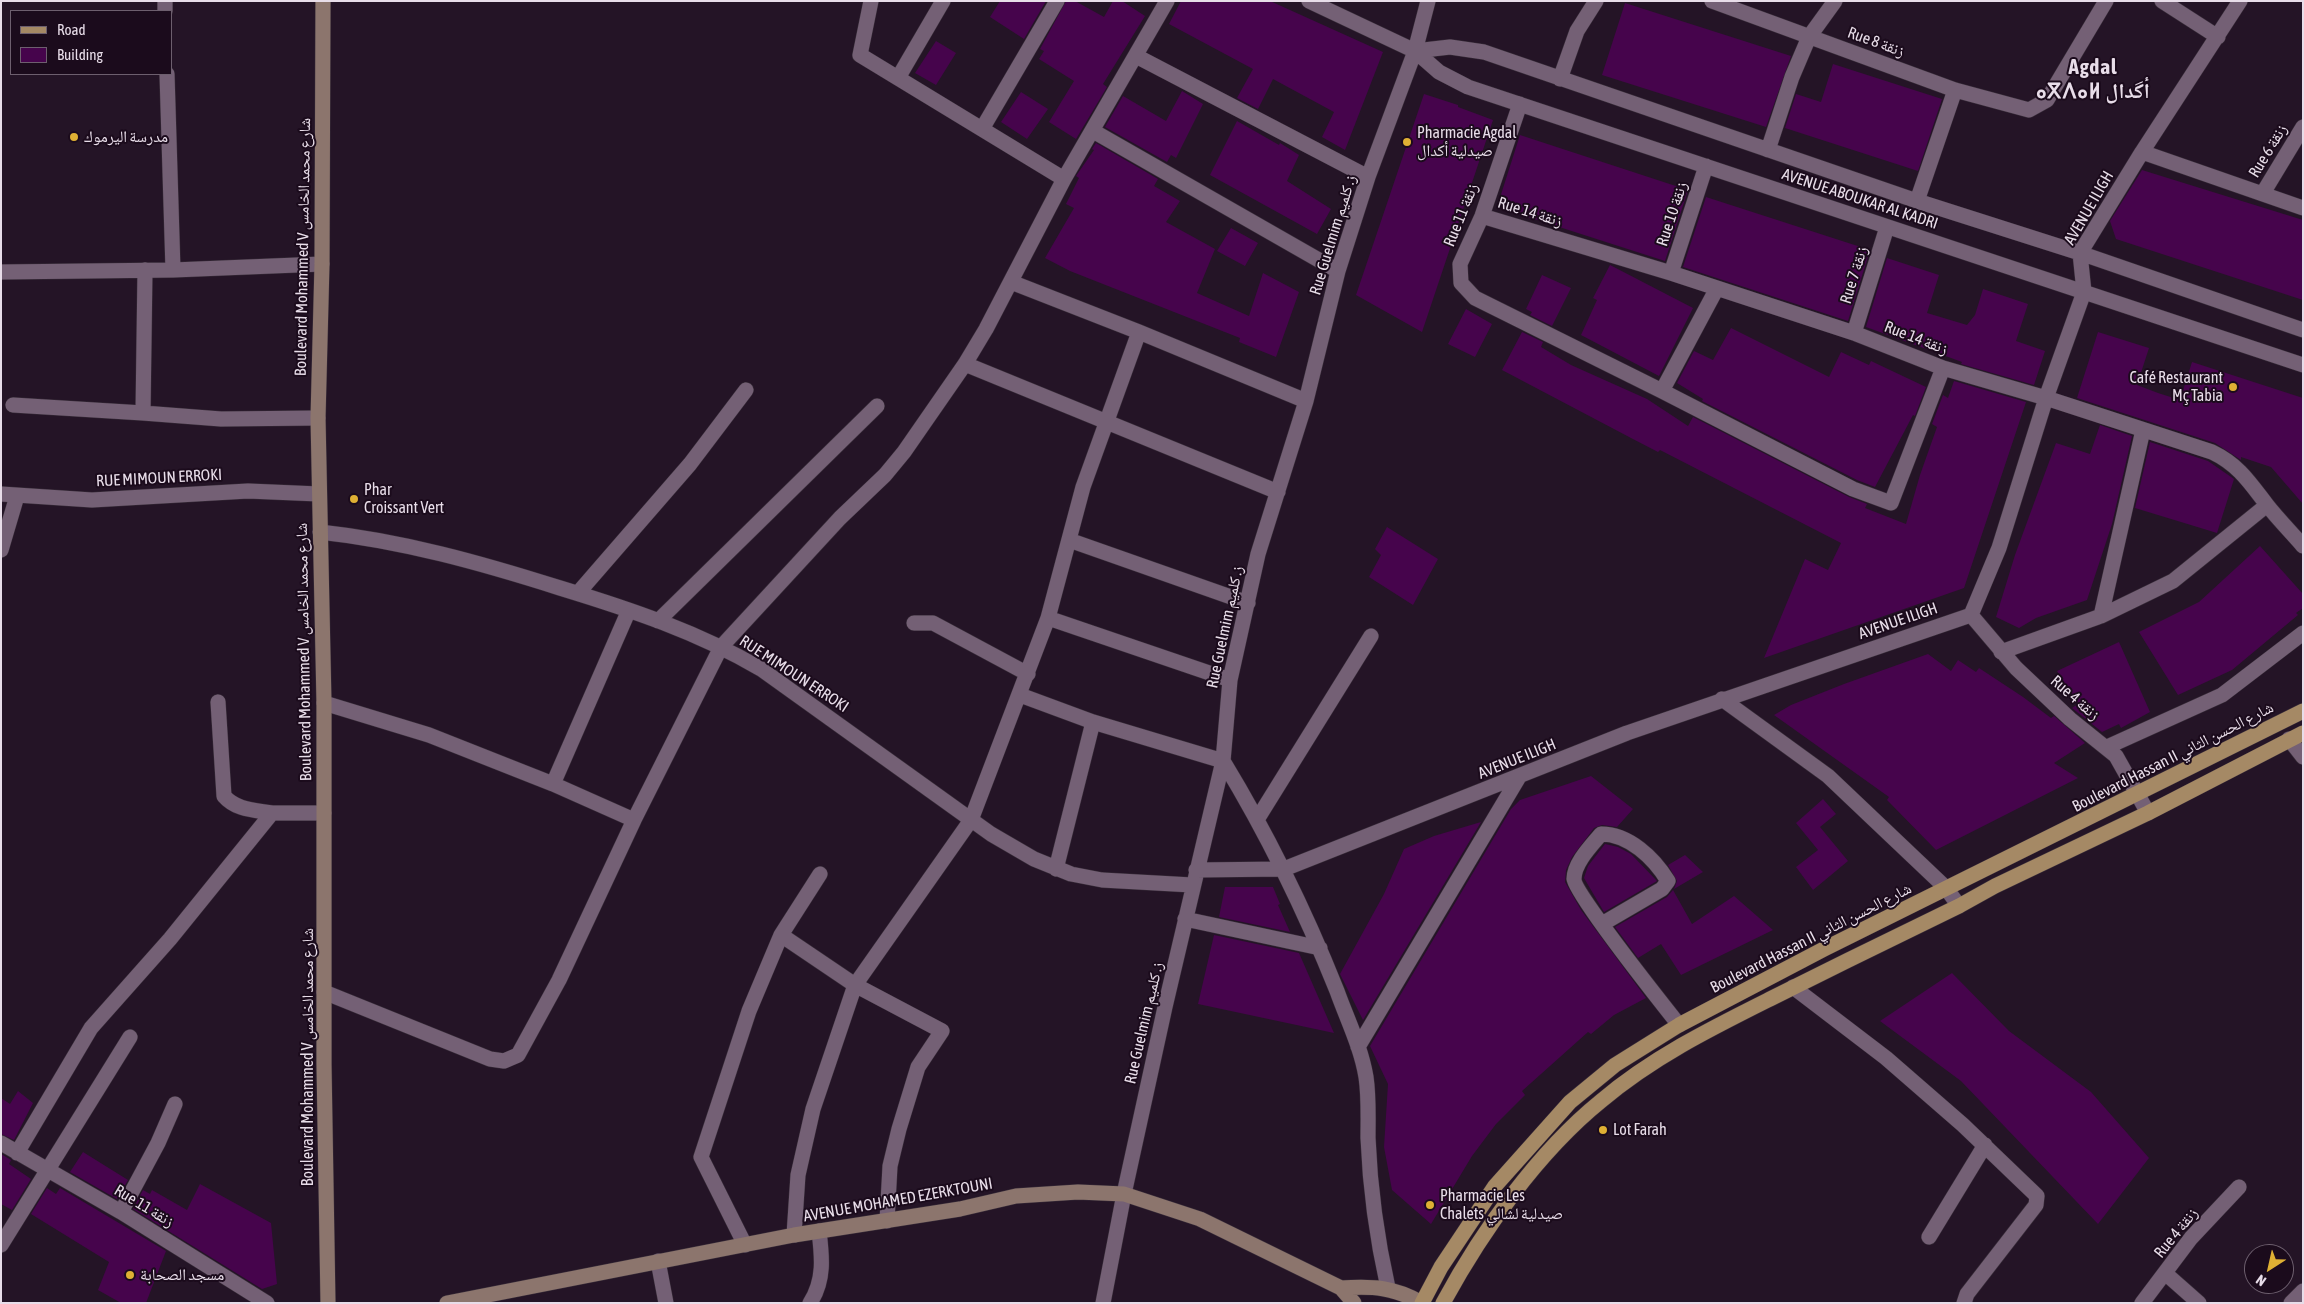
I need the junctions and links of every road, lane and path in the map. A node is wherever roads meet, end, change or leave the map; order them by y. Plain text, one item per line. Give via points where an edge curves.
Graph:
1 (323, 1) edge
2 (871, 1) edge
3 (943, 1) edge
4 (1058, 1) edge
5 (1167, 1) edge
6 (1309, 1) edge
7 (1428, 1) edge
8 (1596, 1) edge
9 (1712, 1) edge
10 (1836, 1) edge
11 (2106, 1) edge
12 (2162, 1) edge
13 (2240, 1) edge
14 (1809, 37) junction
15 (2218, 37) junction
16 (1416, 51) junction
17 (1136, 56) junction
18 (167, 75) edge
19 (898, 78) junction
20 (1560, 79) junction
21 (1955, 90) junction
22 (1520, 104) junction
23 (2303, 127) edge
24 (982, 129) junction
25 (1094, 131) junction
26 (1768, 150) junction
27 (2142, 152) junction
28 (1706, 166) junction
29 (1368, 177) junction
30 (1064, 180) junction
31 (2263, 193) junction
32 (1917, 201) junction
33 (2303, 208) edge
34 (1482, 216) junction
35 (1887, 226) junction
36 (2080, 253) junction
37 (322, 264) junction
38 (145, 270) junction
39 (173, 270) junction
40 (1338, 271) junction
41 (1, 272) edge
42 (1671, 273) junction
43 (1011, 282) junction
44 (1716, 290) junction
45 (2084, 292) junction
46 (2303, 330) edge
47 (1139, 332) junction
48 (1854, 333) junction
49 (965, 364) junction
50 (2303, 365) edge
51 (1943, 368) junction
52 (746, 390) dead end
53 (1662, 391) junction
54 (2046, 398) junction
55 (1306, 401) junction
56 (13, 405) dead end
57 (877, 406) dead end
58 (142, 413) junction
59 (318, 418) junction
60 (1106, 423) junction
61 (2143, 430) junction
62 (1278, 492) junction
63 (1, 494) edge
64 (319, 494) junction
65 (17, 496) junction
66 (2267, 505) junction
67 (320, 532) junction
68 (1069, 540) junction
69 (2303, 546) edge
70 (1, 550) edge
71 (578, 593) junction
72 (1248, 603) junction
73 (628, 610) junction
74 (1970, 615) junction
75 (2102, 616) junction
76 (1048, 618) junction
77 (658, 620) junction
78 (914, 623) dead end
79 (2303, 633) edge
80 (1371, 636) dead end
81 (721, 647) junction
82 (2001, 652) junction
83 (1028, 674) junction
84 (1230, 680) junction
85 (1020, 695) junction
86 (1722, 699) junction
87 (218, 702) dead end
88 (324, 703) junction
89 (2303, 712) edge
90 (1093, 722) junction
91 (2303, 733) edge
92 (2288, 740) junction
93 (2107, 747) junction
94 (2303, 757) edge
95 (1223, 760) junction
96 (1519, 777) junction
97 (554, 784) junction
98 (2138, 794) junction
99 (272, 813) junction
100 (324, 813) junction
101 (2148, 813) junction
102 (1258, 818) junction
103 (634, 820) junction
104 (972, 820) junction
105 (1056, 869) junction
106 (1284, 869) junction
107 (820, 874) dead end
108 (1194, 877) junction
109 (1946, 888) junction
110 (1959, 906) junction
111 (1185, 919) junction
112 (1602, 924) junction
113 (780, 935) junction
114 (1320, 948) junction
115 (855, 985) junction
116 (1793, 987) junction
117 (324, 992) junction
118 (1678, 1025) junction
119 (130, 1038) dead end
120 (1358, 1047) junction
121 (175, 1104) dead end
122 (1, 1144) edge
123 (1985, 1145) junction
124 (17, 1153) junction
125 (46, 1170) junction
126 (2239, 1187) dead end
127 (1124, 1194) junction
128 (121, 1212) junction
129 (887, 1221) junction
130 (819, 1231) junction
131 (794, 1235) junction
132 (1929, 1237) dead end
133 (1, 1245) edge
134 (745, 1245) junction
135 (658, 1261) junction
136 (2165, 1273) junction
137 (1341, 1288) junction
138 (1388, 1288) junction
139 (2303, 1291) edge
140 (267, 1303) edge
141 (328, 1303) edge
142 (446, 1303) edge
143 (666, 1303) edge
144 (810, 1303) edge
145 (1103, 1303) edge
146 (1354, 1303) edge
147 (1422, 1303) edge
148 (1443, 1303) edge
149 (1964, 1303) edge
150 (2142, 1303) edge
151 (2199, 1303) edge
152 (2291, 1303) edge

1 - 37 main road, Boulevard Mohammed V شارع محمد الخامس
2 - 19 street via 860,55
3 - 19 street
4 - 24 street
5 - 17 street
6 - 16 street, AVENUE ABOUKAR AL KADRI
7 - 16 street, Rue Guelmim ز. كلميم
8 - 20 street via 1577,31
9 - 14 street, Rue 8 زنقة
10 - 14 street
11 - 21 street, Rue 8 زنقة via 2047,100 2029,110
12 - 15 street
13 - 15 street, AVENUE ILIGH
14 - 21 street, Rue 8 زنقة
14 - 26 street
15 - 27 street, AVENUE ILIGH
16 - 20 street, AVENUE ABOUKAR AL KADRI via 1467,48
16 - 22 street, AVENUE ABOUKAR AL KADRI via 1453,81
16 - 29 street, Rue Guelmim ز. كلميم
17 - 25 street
17 - 29 street
18 - 39 street
19 - 24 street
20 - 26 street, AVENUE ABOUKAR AL KADRI
21 - 32 street
22 - 28 street, AVENUE ABOUKAR AL KADRI
22 - 34 street, Rue 11 زنقة
23 - 31 street, Rue 6 زنقة
24 - 30 street
25 - 30 street
25 - 40 street
26 - 32 street, AVENUE ABOUKAR AL KADRI
27 - 31 street
27 - 36 street, AVENUE ILIGH
28 - 35 street, AVENUE ABOUKAR AL KADRI
28 - 42 street, Rue 10 زنقة
29 - 40 street, Rue Guelmim ز. كلميم
30 - 43 street
31 - 33 street
32 - 36 street, AVENUE ABOUKAR AL KADRI
34 - 42 street, Rue 14 زنقة
34 - 53 street, Rue 11 زنقة via 1460,264 1461,283 1475,298
35 - 45 street, AVENUE ABOUKAR AL KADRI
35 - 48 street, Rue 7 زنقة
36 - 45 street, AVENUE ILIGH
36 - 46 street, AVENUE ABOUKAR AL KADRI
37 - 39 street
37 - 59 main road, Boulevard Mohammed V شارع محمد الخامس
38 - 39 street
38 - 41 street
38 - 58 street
40 - 55 street, Rue Guelmim ز. كلميم
42 - 44 street, Rue 14 زنقة
43 - 47 street
43 - 49 street
44 - 48 street, Rue 14 زنقة
44 - 53 street
45 - 50 street, AVENUE ABOUKAR AL KADRI
45 - 54 street, AVENUE ILIGH
47 - 55 street
47 - 60 street
48 - 51 street, Rue 14 زنقة
49 - 60 street
49 - 81 street via 904,452
51 - 53 street via 1891,503 1853,489
51 - 54 street, Rue 14 زنقة
52 - 71 street via 690,464
54 - 61 street, Rue 14 زنقة
54 - 74 street, AVENUE ILIGH via 1999,548
55 - 62 street, Rue Guelmim ز. كلميم
56 - 58 street
57 - 77 street
58 - 59 street via 221,419
59 - 64 main road, Boulevard Mohammed V شارع محمد الخامس
60 - 62 street
60 - 68 street via 1083,486
61 - 66 street, Rue 14 زنقة via 2227,459 2250,481
61 - 75 street
62 - 72 street, Rue Guelmim ز. كلميم via 1258,554
63 - 65 street, RUE MIMOUN ERROKI
64 - 65 street, RUE MIMOUN ERROKI via 248,491 92,500
64 - 67 main road, Boulevard Mohammed V شارع محمد الخامس
65 - 70 street
66 - 69 street, Rue 14 زنقة
66 - 75 street via 2174,581
67 - 71 street, RUE MIMOUN ERROKI via 379,539 437,551
67 - 88 main road, Boulevard Mohammed V شارع محمد الخامس
68 - 72 street
68 - 76 street
71 - 73 street, RUE MIMOUN ERROKI
72 - 84 street, Rue Guelmim ز. كلميم
73 - 77 street, RUE MIMOUN ERROKI
73 - 97 street
74 - 82 street, Rue 4 زنقة
74 - 86 street, AVENUE ILIGH
75 - 82 street
76 - 83 street
76 - 84 street
77 - 81 street, RUE MIMOUN ERROKI
78 - 83 street via 933,623
79 - 93 street via 2222,695
80 - 102 street
81 - 103 street
81 - 104 street, RUE MIMOUN ERROKI via 798,694
82 - 93 street, Rue 4 زنقة via 2070,719
83 - 85 street
84 - 95 street, Rue Guelmim ز. كلميم
85 - 90 street
85 - 104 street
86 - 96 street, AVENUE ILIGH
86 - 109 street via 1828,776
87 - 99 street via 224,796 239,808
88 - 97 street via 430,735
88 - 100 main road, Boulevard Mohammed V شارع محمد الخامس
89 - 98 main road, Boulevard Hassan II شارع الحسن الثاني
90 - 95 street
90 - 105 street
91 - 92 main road
92 - 94 street
92 - 101 main road
93 - 98 street, Rue 4 زنقة via 2116,756
95 - 102 street
95 - 108 street, Rue Guelmim ز. كلميم
96 - 106 street, AVENUE ILIGH
96 - 120 street
97 - 103 street
98 - 101 street, Rue 4 زنقة
98 - 109 main road, Boulevard Hassan II شارع الحسن الثاني
99 - 100 street
99 - 124 street via 91,1028
100 - 117 main road, Boulevard Mohammed V شارع محمد الخامس
101 - 110 main road
102 - 106 street
103 - 117 street via 559,980 518,1054 504,1061 490,1059
104 - 105 street, RUE MIMOUN ERROKI via 1012,847
104 - 115 street
105 - 108 street, RUE MIMOUN ERROKI via 1102,880
106 - 108 street, AVENUE ILIGH
106 - 114 street
107 - 113 street
108 - 111 street, Rue Guelmim ز. كلميم
109 - 110 street
109 - 118 main road, Boulevard Hassan II شارع الحسن الثاني
110 - 116 main road
111 - 114 street
111 - 127 street, Rue Guelmim ز. كلميم
112 - 112 street via 1579,893 1574,882 1575,870 1601,834 1614,834 1659,866 1668,881 1662,889
112 - 118 street
113 - 115 street
113 - 134 street via 749,1011 701,1157
114 - 120 street
115 - 129 street via 942,1032 918,1067 899,1129 890,1166
115 - 131 street via 813,1109 798,1175
116 - 123 street via 1886,1058
116 - 148 main road via 1656,1060 1579,1120 1496,1216
117 - 141 main road, Boulevard Mohammed V شارع محمد الخامس
118 - 147 main road, Boulevard Hassan II شارع الحسن الثاني via 1615,1065 1570,1102 1544,1129 1495,1186
119 - 125 street
120 - 138 street via 1366,1078 1376,1224
121 - 128 street
122 - 124 street, Rue 11 زنقة
123 - 132 street
123 - 149 street via 2034,1193 2038,1201 1967,1294
124 - 125 street, Rue 11 زنقة
125 - 128 street, Rue 11 زنقة
125 - 133 street
126 - 136 street, Rue 4 زنقة via 2191,1238
127 - 129 main road, AVENUE MOHAMED EZERKTOUNI via 1078,1192 1016,1196
127 - 137 main road, AVENUE MOHAMED EZERKTOUNI via 1200,1220
127 - 145 street, Rue Guelmim ز. كلميم
128 - 140 street, Rue 11 زنقة
129 - 130 main road, AVENUE MOHAMED EZERKTOUNI
130 - 131 main road, AVENUE MOHAMED EZERKTOUNI
130 - 144 street via 823,1261
131 - 134 main road, AVENUE MOHAMED EZERKTOUNI
134 - 135 main road, AVENUE MOHAMED EZERKTOUNI
135 - 142 main road, AVENUE MOHAMED EZERKTOUNI
135 - 143 street
136 - 150 street, Rue 4 زنقة
136 - 151 street
137 - 138 main road
137 - 146 main road, AVENUE MOHAMED EZERKTOUNI
138 - 147 main road
139 - 152 street

